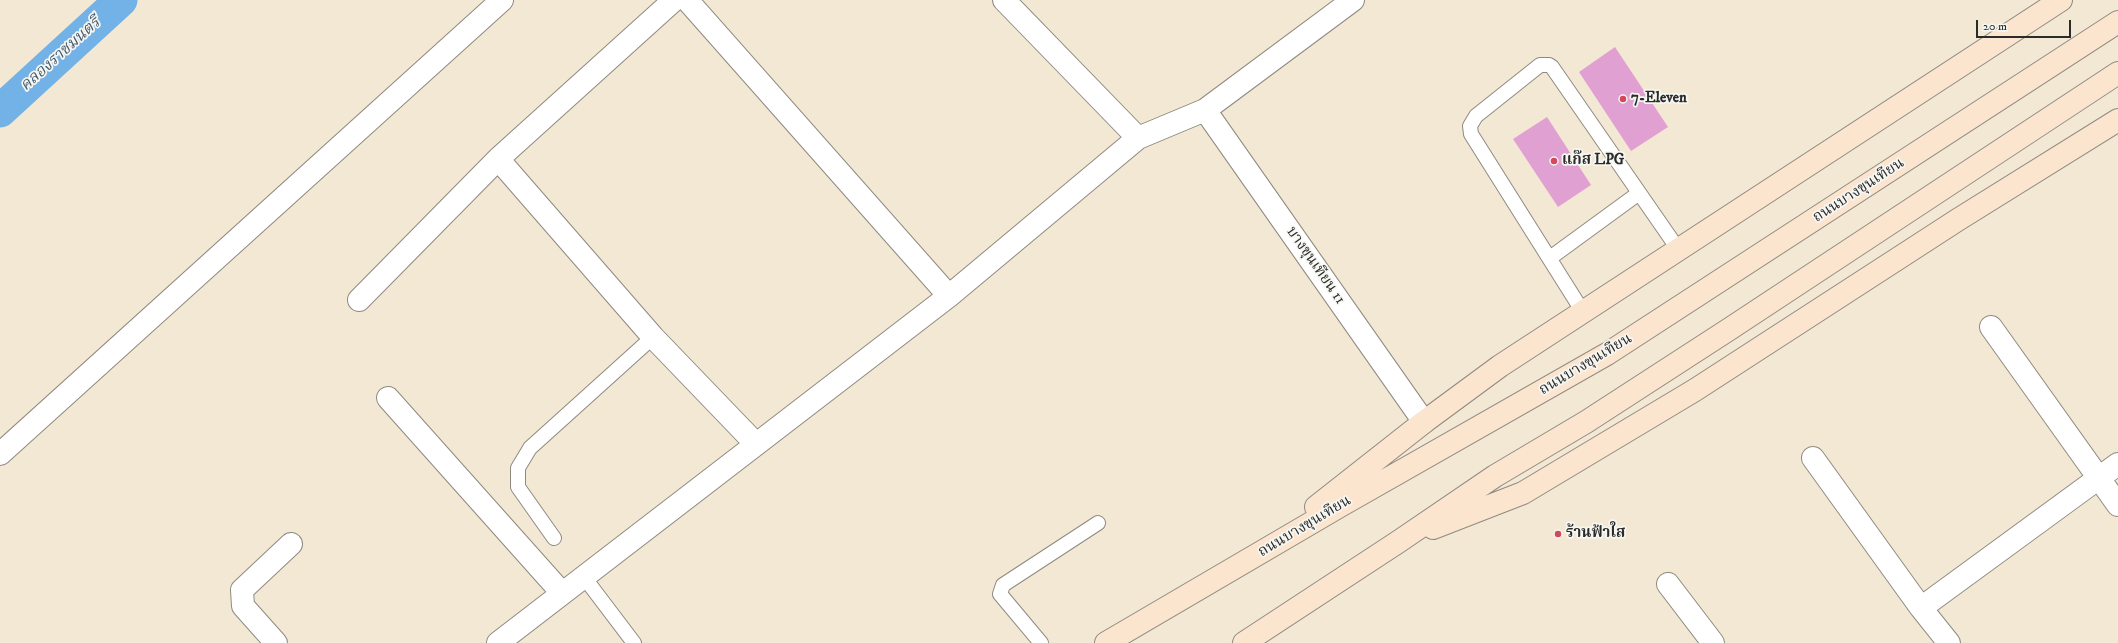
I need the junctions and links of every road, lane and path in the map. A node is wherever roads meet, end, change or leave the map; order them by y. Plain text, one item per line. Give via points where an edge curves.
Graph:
1 (502, 0) edge
2 (674, 0) edge
3 (687, 0) edge
4 (1004, 0) edge
5 (2061, 0) edge
6 (1337, 4) edge
7 (2118, 22) edge
8 (2118, 73) edge
9 (1205, 110) junction
10 (2118, 120) edge
11 (1138, 138) junction
12 (498, 159) junction
13 (1639, 193) junction
14 (1678, 249) junction
15 (1550, 258) junction
16 (949, 296) junction
17 (359, 300) dead end
18 (1583, 312) junction
19 (1991, 327) dead end
20 (653, 337) junction
21 (388, 398) dead end
22 (1424, 422) junction
23 (755, 443) junction
24 (0, 454) edge
25 (1813, 458) dead end
26 (2118, 464) edge
27 (2097, 478) junction
28 (2118, 505) edge
29 (1098, 523) dead end
30 (554, 538) dead end
31 (1398, 542) junction
32 (291, 544) dead end
33 (1247, 561) junction
34 (584, 577) junction
35 (1668, 584) dead end
36 (562, 594) junction
37 (1921, 608) junction
38 (276, 643) edge
39 (498, 643) edge
40 (634, 643) edge
41 (1041, 643) edge
42 (1106, 643) edge
43 (1244, 643) edge
44 (1713, 643) edge
45 (1949, 643) edge

1 - 24 street
2 - 12 street
3 - 16 street
4 - 11 street
5 - 14 main road
6 - 9 street
7 - 33 main road, ถนนบางขุนเทียน via 1606,354
8 - 31 main road via 1586,422 1495,476
9 - 11 street
9 - 22 street, บางขุนเทียน 11
10 - 31 main road via 1959,219 1695,390 1523,493
11 - 16 street
12 - 17 street
12 - 20 street
13 - 14 lane
13 - 15 lane
13 - 15 lane via 1552,67 1540,65 1476,116 1470,126 1471,134
14 - 18 main road
15 - 18 lane
16 - 23 street
18 - 22 main road via 1500,366
19 - 27 street
20 - 23 street
20 - 30 lane via 530,448 518,468 518,487
21 - 36 street
22 - 33 main road
23 - 34 street
25 - 37 street
26 - 27 street
27 - 28 street
27 - 37 street
29 - 41 lane via 1003,585 1000,594
31 - 43 main road
32 - 38 street via 242,590 243,606
33 - 42 main road, ถนนบางขุนเทียน
34 - 36 street
34 - 40 lane
35 - 44 street
36 - 39 street
37 - 45 street

